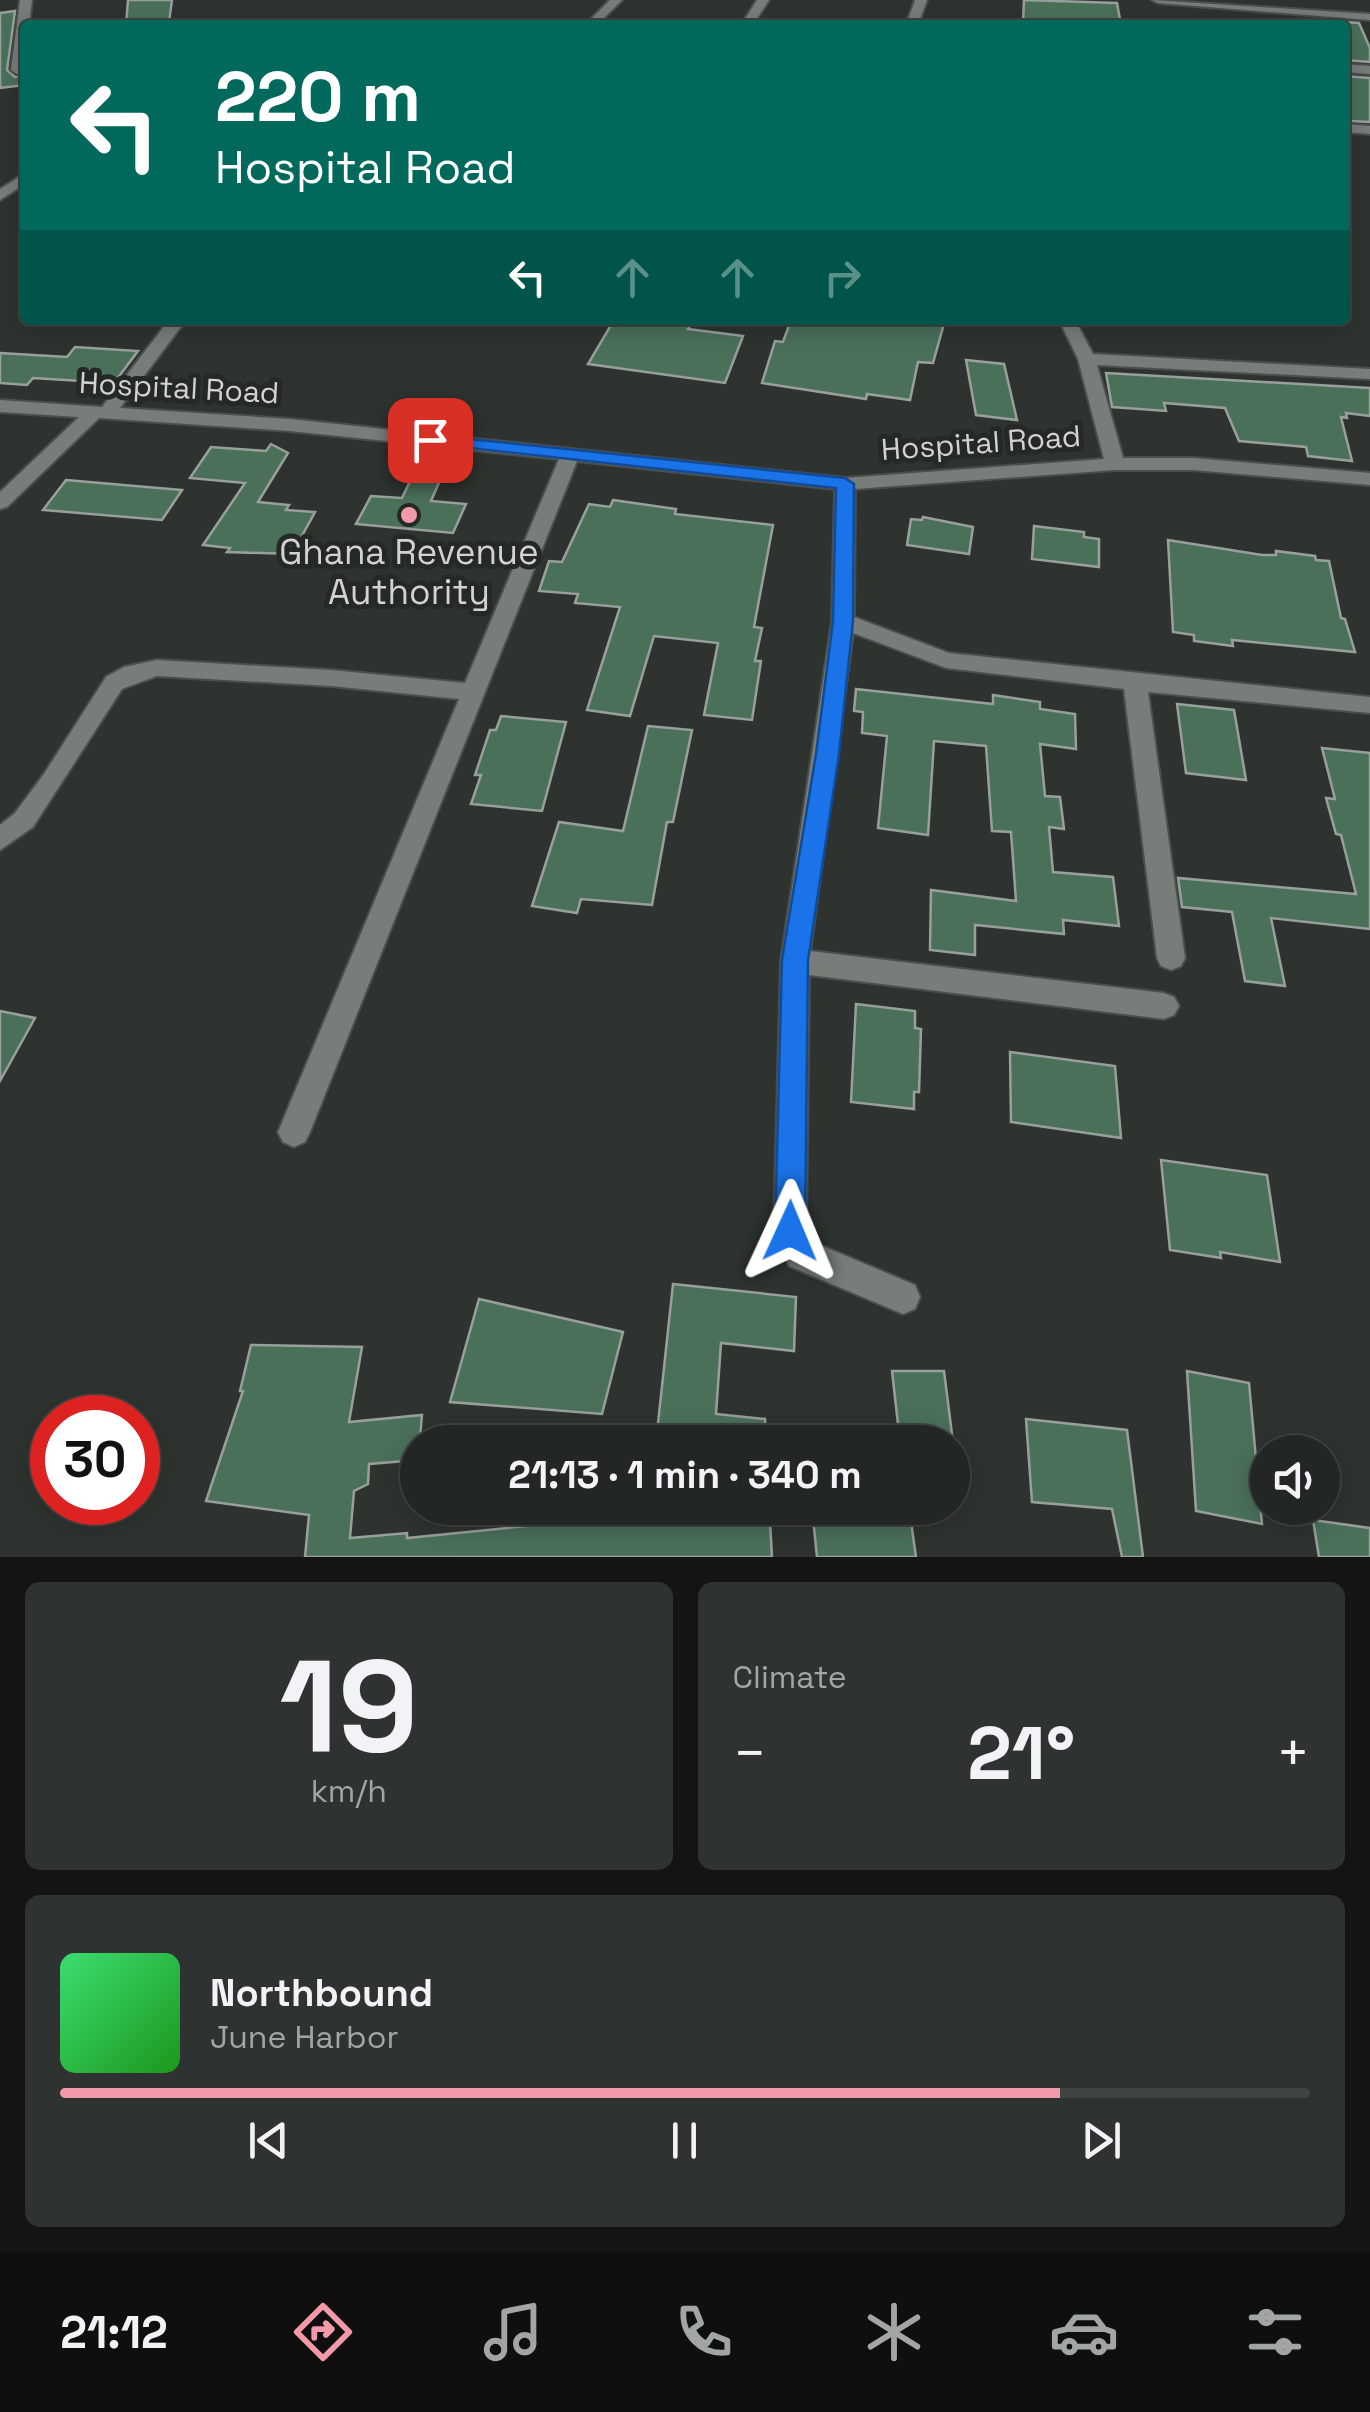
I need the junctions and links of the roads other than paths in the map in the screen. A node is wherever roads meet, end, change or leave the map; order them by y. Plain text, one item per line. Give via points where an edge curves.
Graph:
1 (1158, 0) edge
2 (1254, 4) edge
3 (1370, 17) edge
4 (20, 181) edge
5 (0, 196) edge
6 (174, 325) edge
7 (1070, 325) edge
8 (1087, 359) junction
9 (1370, 374) edge
10 (0, 406) edge
11 (100, 414) junction
12 (570, 455) junction
13 (1115, 464) junction
14 (1370, 478) edge
15 (845, 484) junction
16 (0, 503) edge
17 (843, 621) junction
18 (1135, 682) junction
19 (472, 692) junction
20 (1370, 705) edge
21 (0, 840) edge
22 (1171, 958) dead end
23 (795, 960) junction
24 (1164, 1006) dead end
25 (294, 1132) dead end
26 (903, 1298) dead end

1 - 2 street
2 - 3 street
4 - 5 street
6 - 11 street
7 - 8 street
8 - 9 street
8 - 13 street
10 - 11 street, Hospital Road
11 - 12 street, Hospital Road via 290,424
11 - 16 street
12 - 15 street, Hospital Road
12 - 19 street
13 - 14 street, Hospital Road
13 - 15 street, Hospital Road
15 - 17 street
17 - 18 street via 946,660
17 - 23 street
18 - 20 street
18 - 22 street
19 - 21 street via 157,668 132,673 114,683 24,820
19 - 25 street
23 - 24 street
23 - 26 street via 790,1231 801,1254

